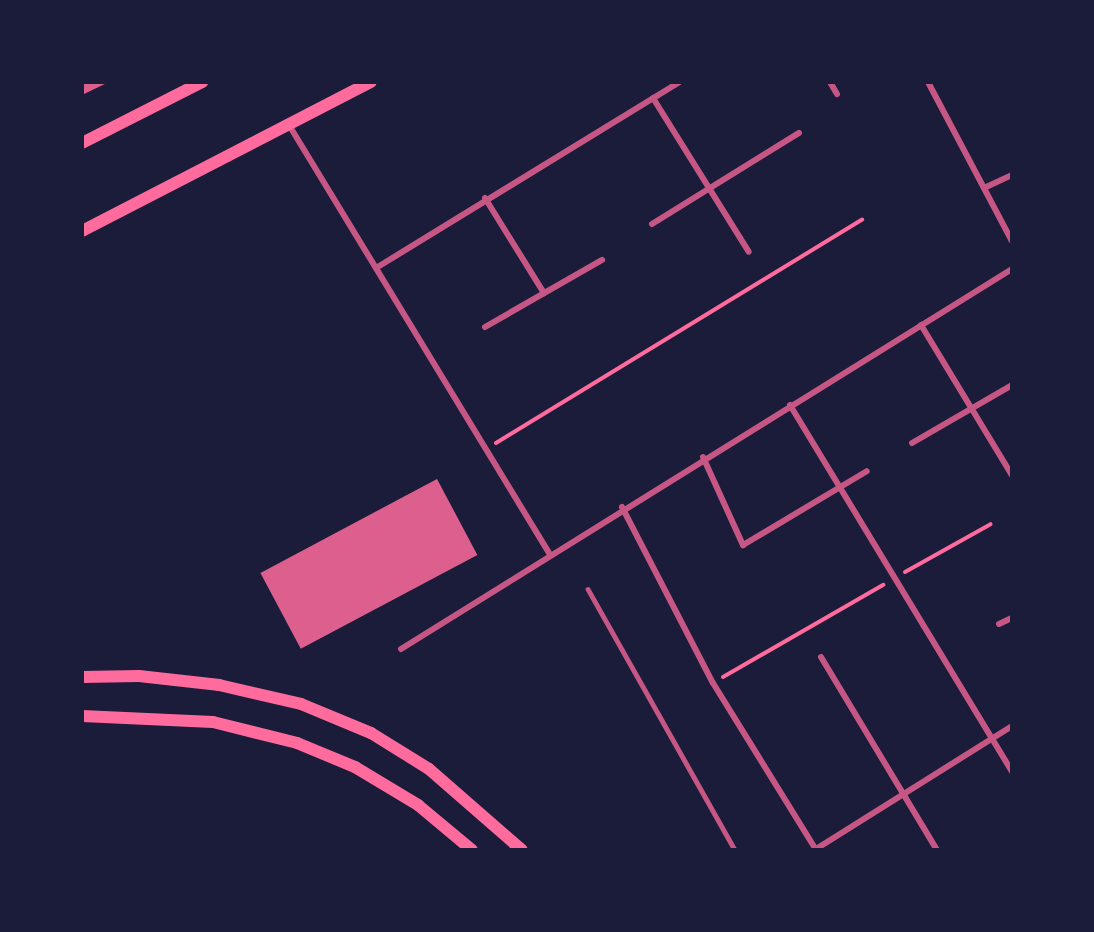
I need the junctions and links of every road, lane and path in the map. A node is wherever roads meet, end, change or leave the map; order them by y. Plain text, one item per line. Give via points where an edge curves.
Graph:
1 (202, 82) edge
2 (369, 82) edge
3 (679, 82) edge
4 (830, 82) edge
5 (928, 82) edge
6 (837, 94) dead end
7 (653, 98) junction
8 (289, 124) junction
9 (798, 133) dead end
10 (82, 143) edge
11 (1011, 175) edge
12 (709, 187) junction
13 (984, 188) junction
14 (484, 198) junction
15 (862, 220) dead end
16 (652, 224) dead end
17 (82, 231) edge
18 (1011, 241) edge
19 (749, 252) dead end
20 (602, 260) dead end
21 (376, 268) junction
22 (1011, 269) edge
23 (544, 293) junction
24 (921, 325) junction
25 (485, 327) dead end
26 (1011, 385) edge
27 (790, 405) junction
28 (972, 408) junction
29 (912, 443) dead end
30 (484, 451) junction
31 (703, 457) junction
32 (867, 471) dead end
33 (1011, 475) edge
34 (839, 488) junction
35 (622, 507) junction
36 (991, 524) dead end
37 (549, 553) junction
38 (894, 579) junction
39 (588, 590) dead end
40 (1011, 618) edge
41 (999, 624) dead end
42 (401, 649) dead end
43 (821, 657) dead end
44 (82, 677) edge
45 (713, 683) junction
46 (82, 716) edge
47 (1011, 726) edge
48 (991, 739) junction
49 (1011, 772) edge
50 (904, 794) junction
51 (471, 849) edge
52 (522, 849) edge
53 (735, 849) edge
54 (816, 849) edge
55 (937, 849) edge

1 - 10 main road
2 - 8 main road
3 - 7 street
4 - 6 street
5 - 13 street
7 - 12 street
7 - 14 street
8 - 17 main road
8 - 21 street
9 - 12 street
11 - 13 street
12 - 16 street
12 - 19 street
13 - 18 street
14 - 21 street
14 - 23 street
15 - 30 path
20 - 23 street
21 - 30 street
22 - 24 street
23 - 25 street
24 - 27 street
24 - 28 street
26 - 28 street
27 - 31 street
27 - 34 street
28 - 29 street
28 - 33 street
30 - 37 street
31 - 34 street via 743,545
31 - 35 street
32 - 34 street
34 - 38 street
35 - 37 street
35 - 45 street
36 - 38 path
37 - 42 street
38 - 45 path
38 - 48 street
39 - 53 lane
40 - 41 street
43 - 50 street
44 - 52 main road via 139,676 219,685 301,704 371,733 429,769
45 - 54 street
46 - 51 main road via 213,722 297,743 355,768 418,806
47 - 48 street
48 - 49 street
48 - 50 street
50 - 54 street
50 - 55 street

